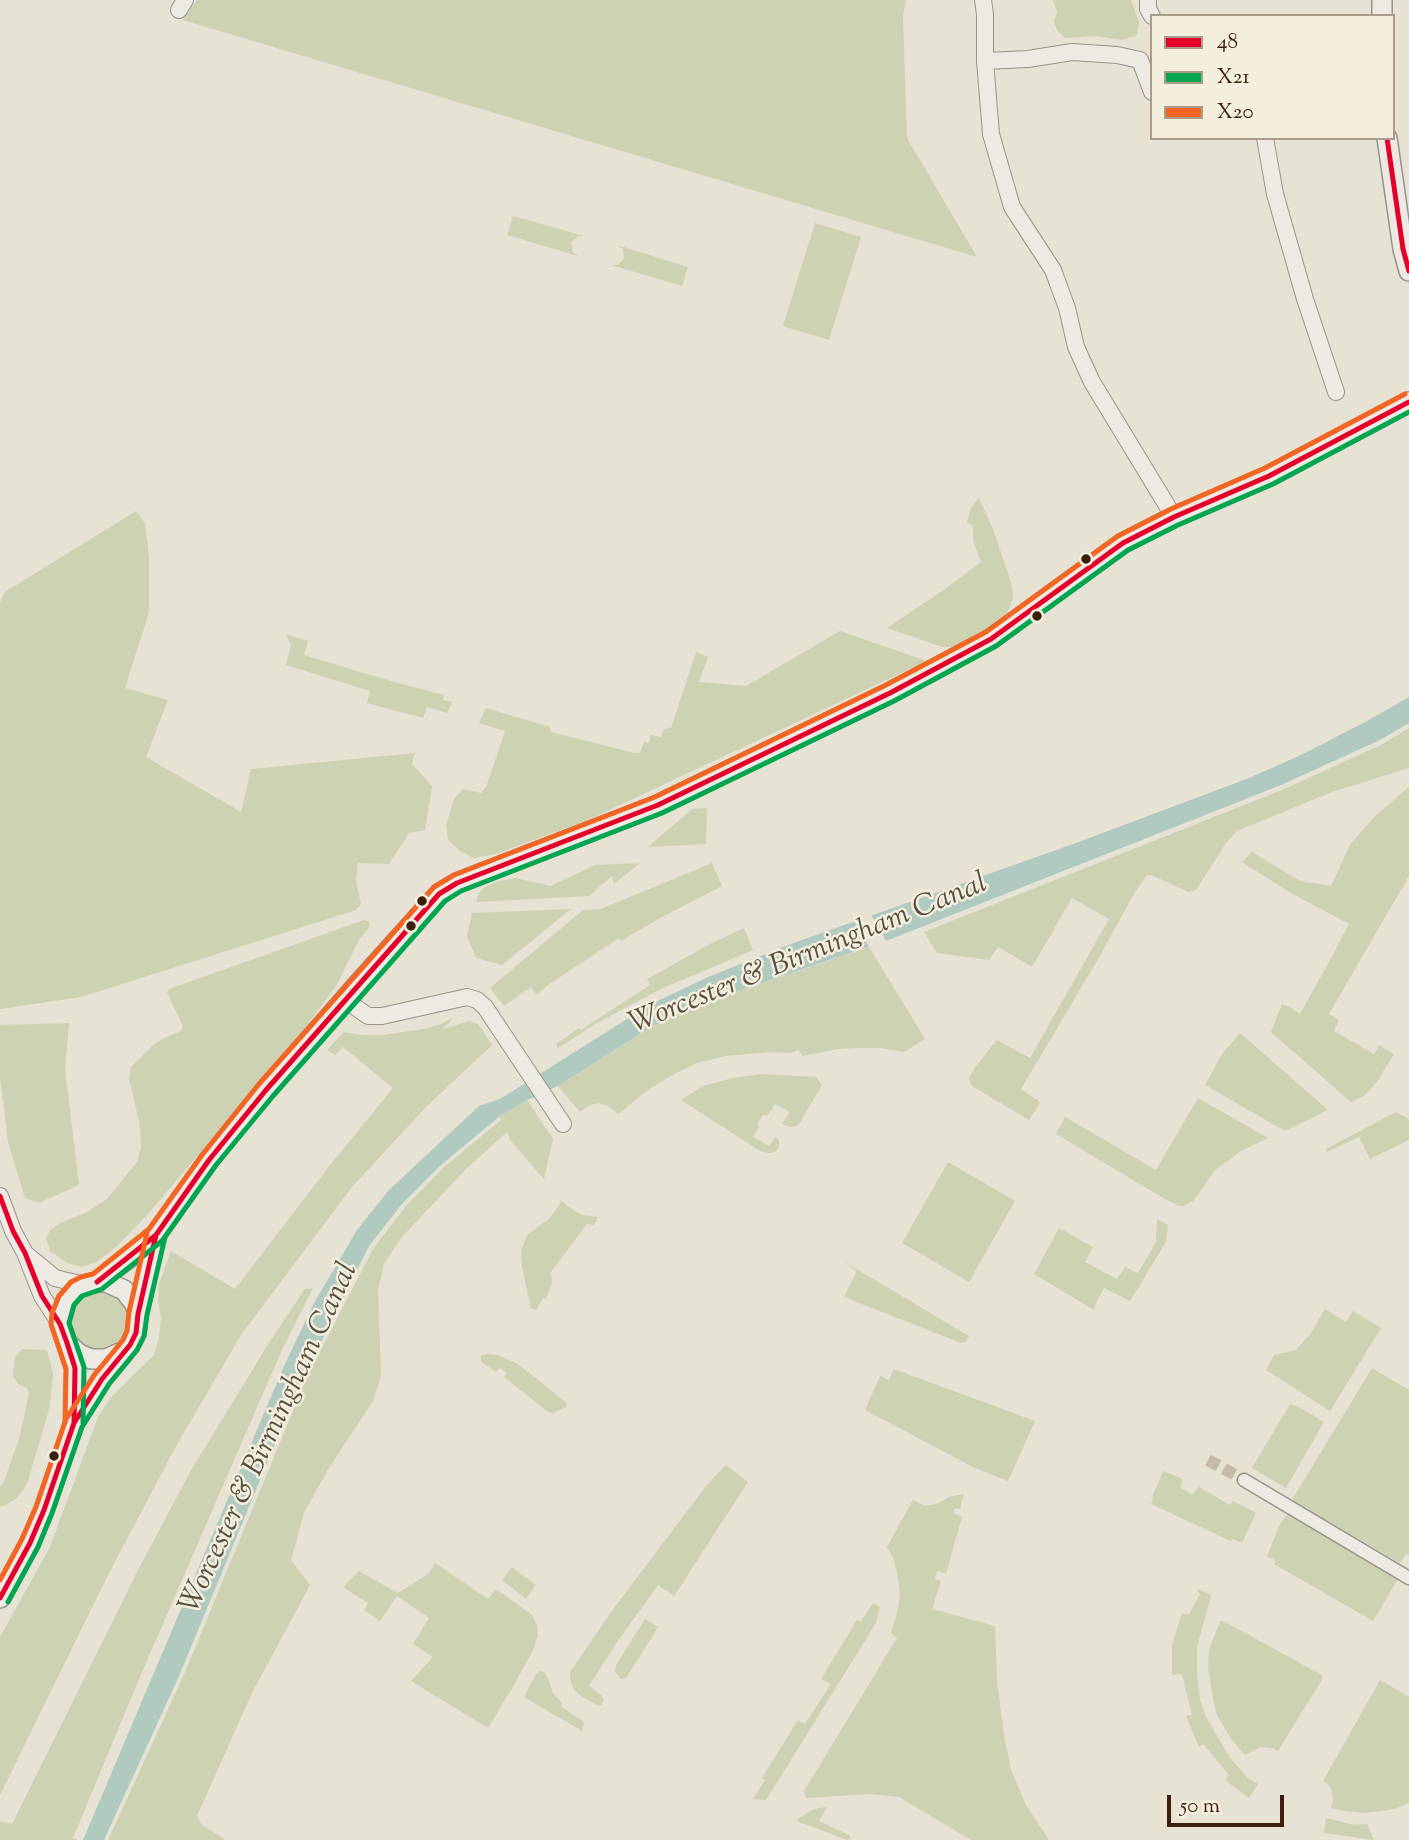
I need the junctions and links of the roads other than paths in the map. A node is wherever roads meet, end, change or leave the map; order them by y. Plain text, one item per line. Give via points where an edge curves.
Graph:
1 (983, 0) edge
2 (1146, 55) edge
3 (985, 61) junction
4 (1150, 80) edge
5 (1265, 140) edge
6 (1387, 140) edge
7 (1409, 271) edge
8 (1336, 392) dead end
9 (1409, 402) edge
10 (1174, 517) junction
11 (344, 999) junction
12 (563, 1124) dead end
13 (0, 1196) edge
14 (156, 1235) junction
15 (25, 1253) junction
16 (90, 1283) junction
17 (138, 1314) junction
18 (64, 1334) junction
19 (125, 1351) junction
20 (74, 1423) junction
21 (1244, 1480) tunnel mouth
22 (1409, 1578) edge
23 (0, 1598) edge

1 - 3 street
2 - 3 street via 1072,51
2 - 4 street
3 - 10 street via 991,134 1012,207 1053,270 1076,347 1092,382
5 - 8 street via 1275,194
6 - 7 street
9 - 10 street via 1269,476
10 - 11 street via 1115,548 990,639 890,693 658,805 457,883 436,896
11 - 12 street via 368,1016 467,997 477,1000
11 - 14 street via 209,1160
13 - 15 street
14 - 16 street
14 - 17 street
15 - 16 street via 55,1278
15 - 18 street
16 - 17 street via 124,1290
16 - 18 street via 65,1301 61,1315
17 - 19 street via 136,1334
18 - 19 street via 79,1354 91,1359
18 - 20 street via 75,1368
19 - 20 street
20 - 23 street via 44,1510
21 - 22 street

